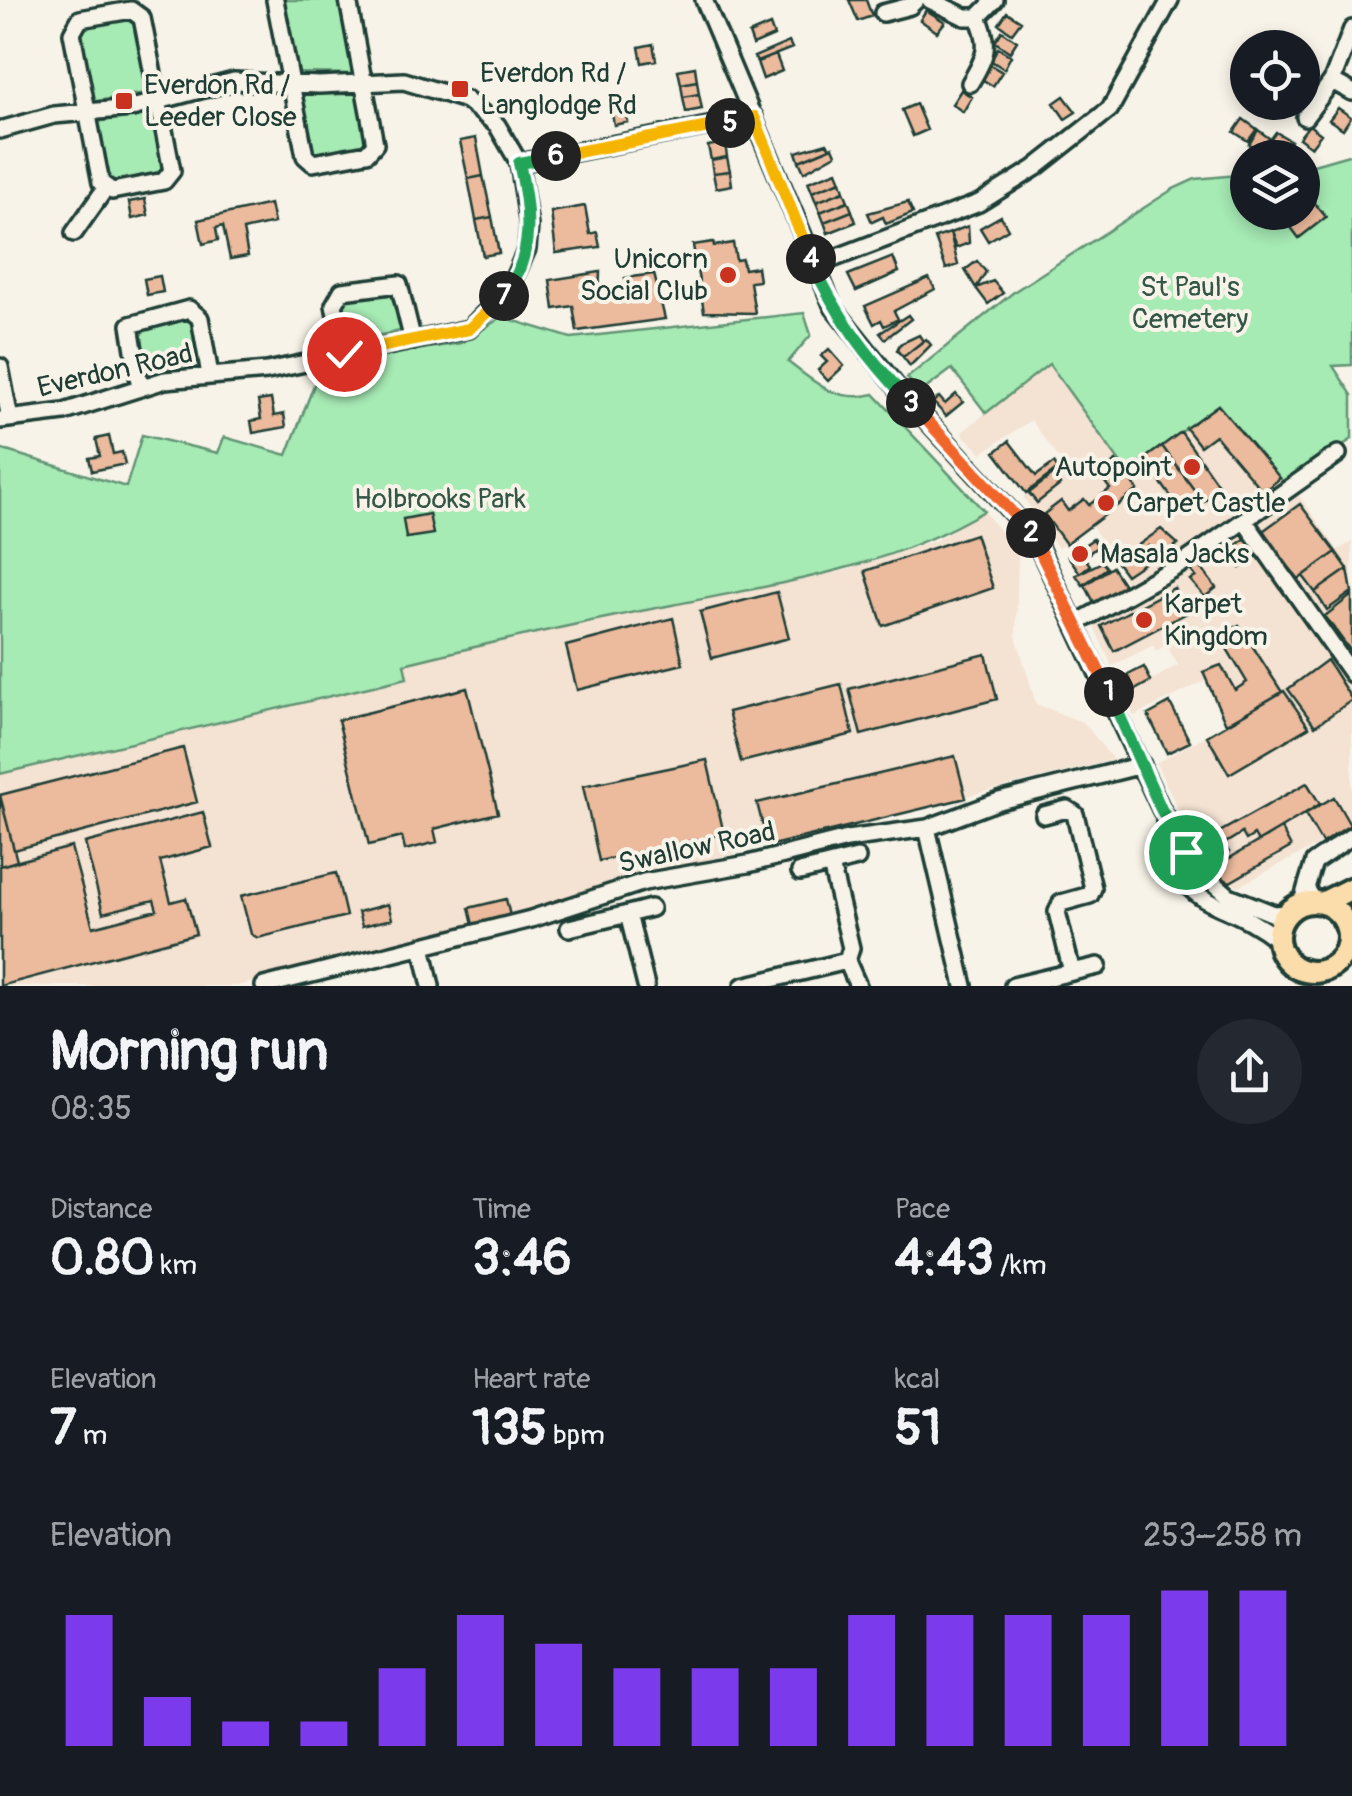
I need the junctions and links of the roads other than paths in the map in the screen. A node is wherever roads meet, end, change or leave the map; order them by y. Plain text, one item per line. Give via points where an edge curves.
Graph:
1 (275, 0) edge
2 (348, 0) edge
3 (704, 0) edge
4 (916, 0) edge
5 (930, 0) edge
6 (995, 0) edge
7 (1170, 0) edge
8 (883, 13) dead end
9 (978, 17) junction
10 (1352, 28) edge
11 (1332, 81) junction
12 (292, 82) junction
13 (970, 82) dead end
14 (364, 84) junction
15 (1352, 92) edge
16 (1320, 96) edge
17 (158, 101) junction
18 (88, 112) junction
19 (754, 117) junction
20 (0, 130) edge
21 (519, 163) junction
22 (104, 188) junction
23 (74, 233) dead end
24 (814, 266) junction
25 (413, 341) junction
26 (344, 354) junction
27 (0, 367) edge
28 (210, 375) junction
29 (140, 388) junction
30 (5, 419) edge
31 (1338, 454) dead end
32 (1244, 520) junction
33 (1078, 623) junction
34 (1352, 674) edge
35 (1142, 766) junction
36 (1164, 814) junction
37 (1044, 815) dead end
38 (927, 828) junction
39 (1352, 836) edge
40 (858, 858) dead end
41 (831, 865) junction
42 (800, 872) dead end
43 (1352, 888) edge
44 (1306, 902) junction
45 (651, 908) dead end
46 (628, 914) junction
47 (1350, 917) edge
48 (569, 928) dead end
49 (1278, 940) junction
50 (422, 946) junction
51 (848, 961) junction
52 (1098, 966) dead end
53 (1072, 972) junction
54 (1329, 976) edge
55 (1302, 977) edge
56 (750, 985) edge
57 (264, 986) edge
58 (431, 986) edge
59 (646, 986) edge
60 (858, 986) edge
61 (964, 986) edge
62 (1013, 986) edge

1 - 12 street
2 - 14 street
3 - 19 street
4 - 8 street
5 - 9 street
6 - 9 street
7 - 24 street via 1118,98 1074,139 990,198
9 - 13 street via 989,40
10 - 11 street
11 - 15 street
11 - 16 street
12 - 14 street, Everdon Road
12 - 14 street via 305,156 313,162 373,150
12 - 17 street, Everdon Road via 234,81
14 - 21 street, Everdon Road via 404,81 466,100 497,125
17 - 18 street, Everdon Road
17 - 18 street via 142,18 131,10 73,24
17 - 22 street via 170,178
18 - 20 street, Everdon Road
18 - 22 street
19 - 21 street
19 - 24 street
21 - 25 street, Everdon Road via 529,226 509,289 469,329
22 - 23 street
24 - 33 street via 854,339 1030,531
25 - 26 street, Everdon Road
25 - 26 street via 400,284 342,291 334,304
26 - 28 street, Everdon Road
27 - 30 street
28 - 29 street, Everdon Road
28 - 29 street via 200,318 189,309 130,324
29 - 30 street, Everdon Road via 64,412
31 - 32 street
32 - 33 street
32 - 34 street
33 - 35 street
35 - 36 street
35 - 38 street, Swallow Road via 999,802
36 - 44 street via 1195,866 1230,896 1274,914
36 - 49 street via 1183,883
37 - 53 street via 1066,809 1074,814 1093,888 1090,895 1061,902 1057,912
38 - 50 street, Swallow Road via 847,838 644,882
38 - 61 street
39 - 44 street via 1314,862
40 - 41 street
41 - 42 street
41 - 51 street via 851,948
43 - 44 main road
44 - 47 main road
44 - 49 main road
45 - 46 street
46 - 48 street
46 - 59 street
47 - 54 main road via 1346,951
49 - 55 main road
50 - 57 street, Swallow Road
50 - 58 street
51 - 56 street
51 - 60 street
52 - 53 street
53 - 62 street
54 - 55 main road via 1317,971

